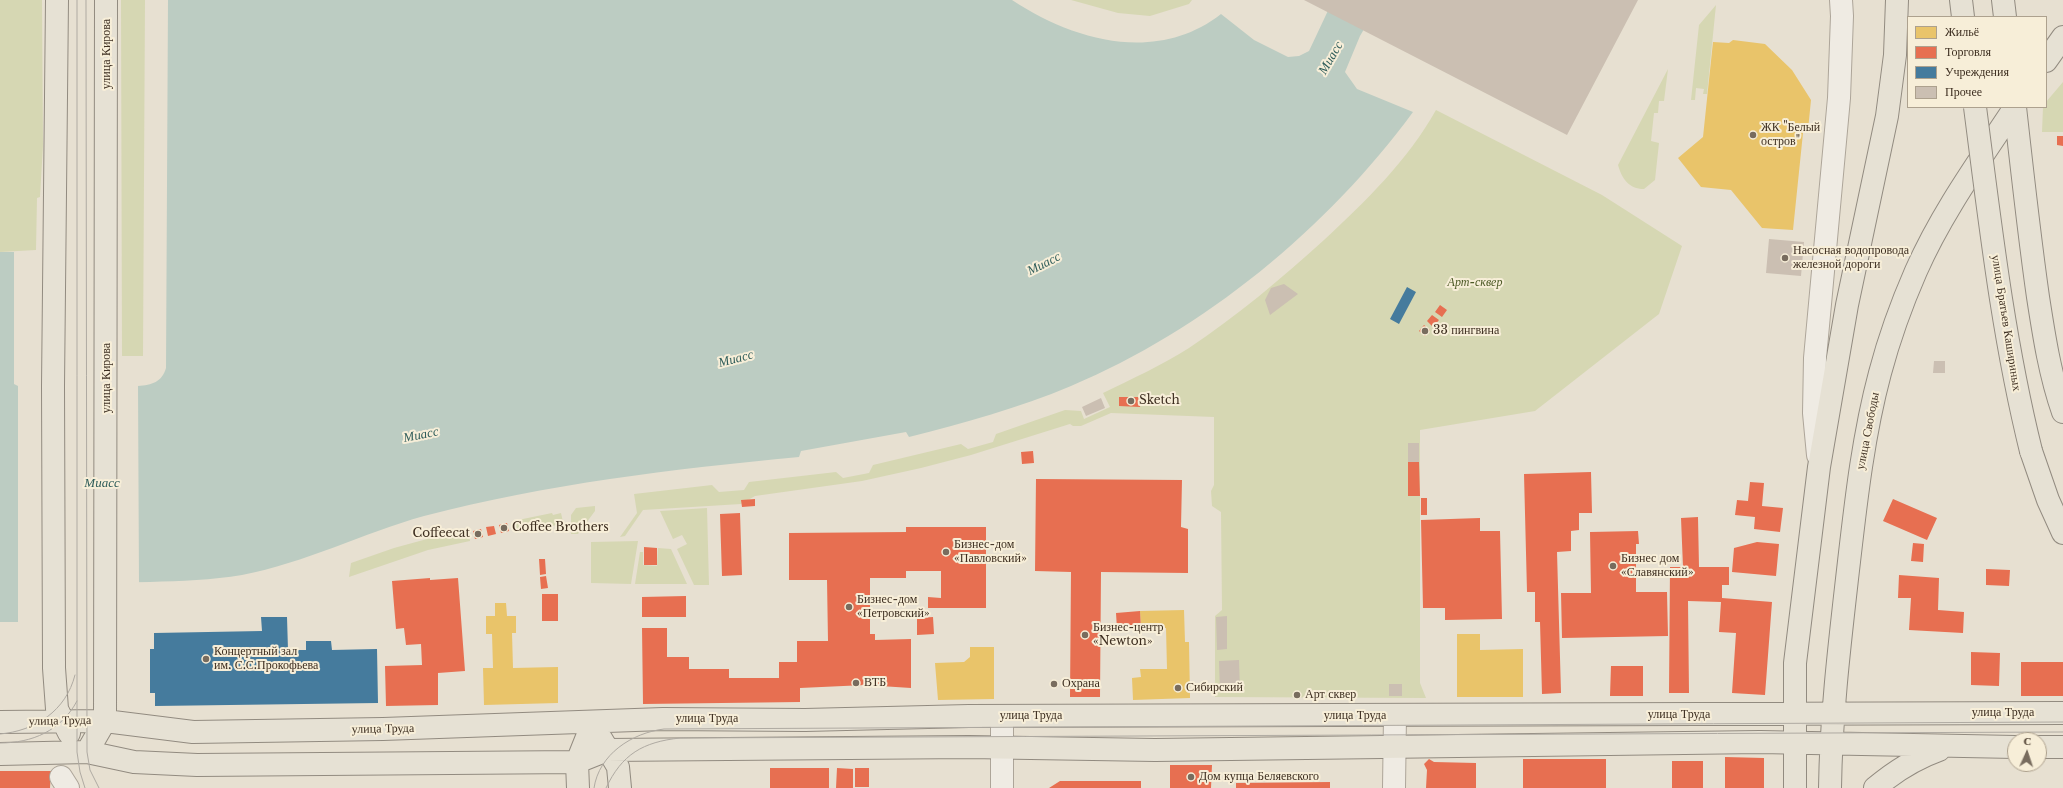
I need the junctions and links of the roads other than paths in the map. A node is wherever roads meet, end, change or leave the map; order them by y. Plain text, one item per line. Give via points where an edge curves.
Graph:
1 (57, 0) edge
2 (106, 0) edge
3 (1841, 0) edge
4 (1896, 0) edge
5 (1961, 0) edge
6 (2002, 0) edge
7 (1963, 16) edge
8 (2004, 16) edge
9 (2063, 37) edge
10 (2047, 60) edge
11 (1975, 108) edge
12 (2014, 108) edge
13 (2015, 108) edge
14 (2063, 412) edge
15 (1819, 467) junction
16 (2063, 533) edge
17 (1794, 713) junction
18 (1833, 713) junction
19 (2063, 713) edge
20 (1002, 716) junction
21 (1395, 716) junction
22 (63, 721) junction
23 (105, 721) junction
24 (0, 722) edge
25 (593, 722) junction
26 (1796, 743) junction
27 (1830, 744) junction
28 (1395, 746) junction
29 (1001, 747) junction
30 (1949, 747) junction
31 (2007, 747) edge
32 (2047, 747) edge
33 (2063, 747) edge
34 (607, 750) junction
35 (82, 752) junction
36 (0, 754) edge
37 (577, 762) junction
38 (578, 788) edge
39 (620, 788) edge
40 (1002, 788) edge
41 (1394, 788) edge
42 (1795, 788) edge
43 (1830, 788) edge
44 (1875, 788) edge

1 - 22 main road via 53,386 54,622 57,709
2 - 23 main road, улица Кирова
3 - 15 street via 1839,98 1815,358 1814,413
4 - 15 main road via 1895,55 1887,116 1855,270
5 - 7 main road
6 - 8 main road
9 - 10 main road
11 - 16 main road, улица Братьев Кашириных, bridge via 2004,322 2017,394 2031,451
12 - 18 main road, улица Свободы via 1932,238 1916,271 1880,373 1858,484
13 - 14 main road via 2044,338 2054,387
15 - 17 main road via 1795,663
17 - 18 main road, улица Труда
17 - 21 main road, улица Труда
17 - 26 main road
18 - 19 main road, улица Труда
18 - 27 main road, улица Свободы
20 - 21 main road, улица Труда
20 - 25 main road, улица Труда
20 - 29 street
21 - 28 street
22 - 23 main road, улица Труда
22 - 24 main road, улица Труда
22 - 35 main road
23 - 25 main road, улица Труда via 193,732
23 - 35 main road, улица Кирова
25 - 34 main road
25 - 37 main road
26 - 27 main road
26 - 28 main road
26 - 42 main road
27 - 30 main road
27 - 43 main road, улица Свободы
28 - 29 main road via 1155,750
28 - 41 street
29 - 34 main road
29 - 40 street
30 - 31 main road
30 - 44 main road via 1922,756 1902,767
32 - 33 main road
34 - 37 main road
34 - 39 main road via 618,767
35 - 36 main road
35 - 37 main road via 134,762 197,765
37 - 38 main road

